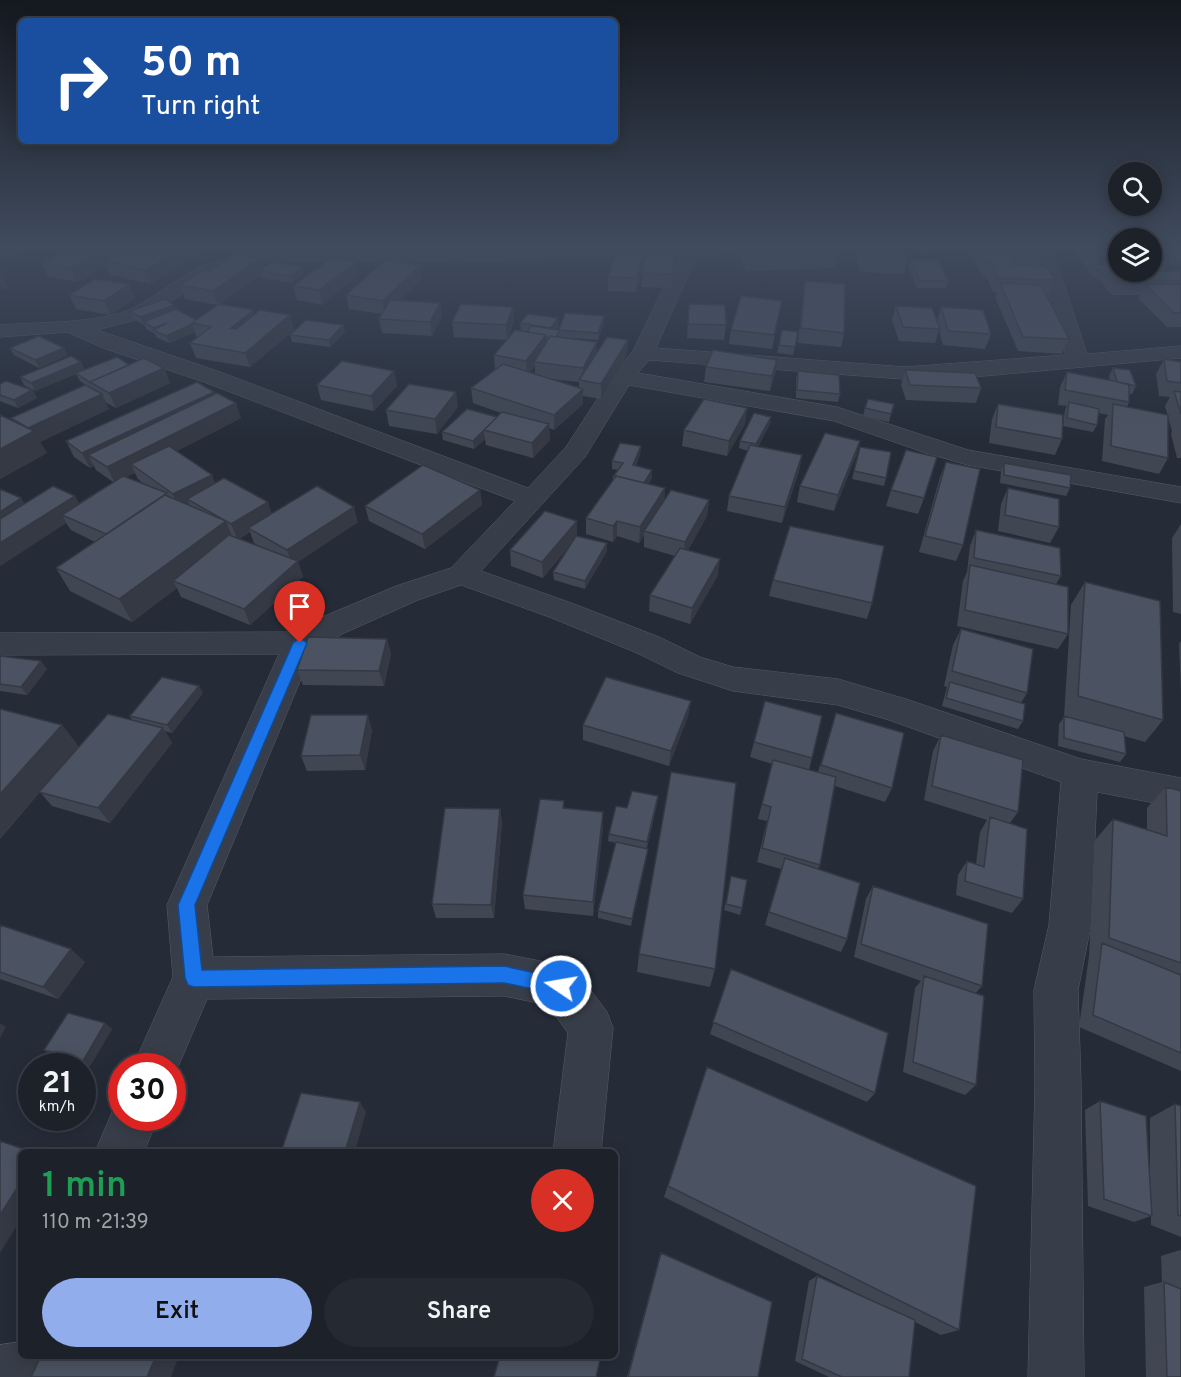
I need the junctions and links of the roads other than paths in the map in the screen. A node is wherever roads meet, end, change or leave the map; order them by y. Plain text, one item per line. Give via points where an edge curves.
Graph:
1 (140, 312) edge
2 (662, 312) edge
3 (1063, 312) edge
4 (70, 326) junction
5 (0, 331) edge
6 (1181, 352) edge
7 (643, 353) junction
8 (1078, 360) junction
9 (623, 378) junction
10 (1181, 495) edge
11 (533, 498) junction
12 (460, 575) junction
13 (300, 643) junction
14 (0, 644) edge
15 (1080, 774) junction
16 (1181, 793) edge
17 (194, 978) junction
18 (162, 1053) edge
19 (128, 1131) edge
20 (120, 1149) edge
21 (577, 1149) edge
22 (1056, 1377) edge

1 - 4 street
2 - 7 street
3 - 8 street
4 - 5 street
4 - 11 street
6 - 8 street
7 - 8 street via 905,374
7 - 9 street
9 - 10 street via 837,414 921,445 968,457
9 - 11 street via 576,452
11 - 12 street
12 - 13 street via 407,593
12 - 15 street via 563,611 689,665 733,679 838,692
13 - 14 street
13 - 17 street via 187,905
15 - 16 street
15 - 22 street via 1070,925 1056,990
17 - 18 street
17 - 21 street via 504,975 561,986 591,1028
19 - 20 street

